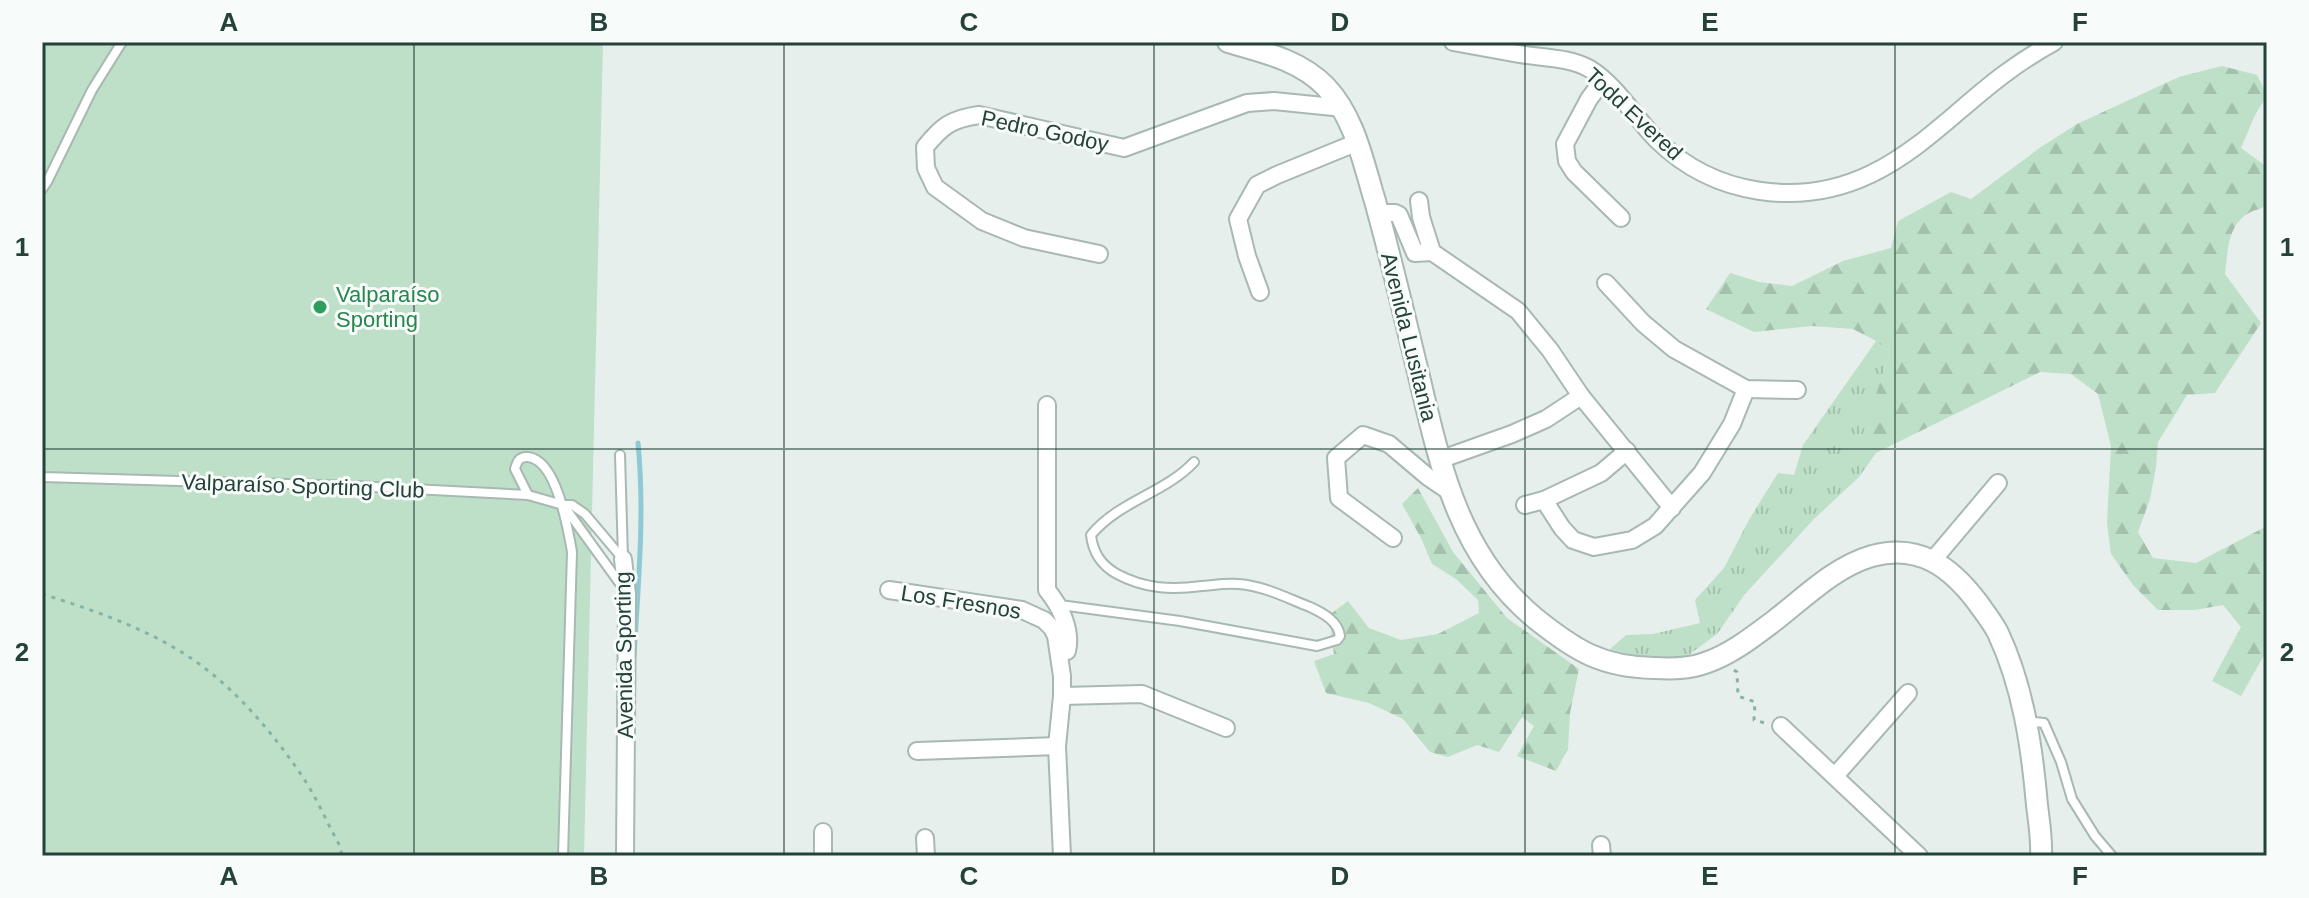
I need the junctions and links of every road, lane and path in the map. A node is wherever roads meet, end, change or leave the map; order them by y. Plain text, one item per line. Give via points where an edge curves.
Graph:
1 (122, 42) edge
2 (1228, 42) edge
3 (1453, 42) edge
4 (2054, 42) edge
5 (1603, 80) junction
6 (1343, 108) junction
7 (1358, 142) junction
8 (42, 189) edge
9 (1419, 201) dead end
10 (1378, 213) junction
11 (1621, 218) dead end
12 (1432, 252) junction
13 (1099, 254) dead end
14 (1606, 283) dead end
15 (1260, 292) dead end
16 (1746, 389) junction
17 (1797, 390) dead end
18 (1581, 396) junction
19 (1047, 405) dead end
20 (1627, 451) junction
21 (620, 455) dead end
22 (1439, 460) junction
23 (1194, 462) dead end
24 (42, 477) edge
25 (1998, 483) dead end
26 (1450, 492) junction
27 (528, 495) junction
28 (1544, 500) junction
29 (563, 505) junction
30 (1525, 505) dead end
31 (1672, 508) junction
32 (1393, 538) dead end
33 (623, 559) junction
34 (1933, 560) junction
35 (889, 590) dead end
36 (42, 594) edge
37 (627, 595) junction
38 (1059, 605) junction
39 (1707, 662) junction
40 (1062, 676) junction
41 (1908, 693) dead end
42 (1062, 696) junction
43 (2025, 721) junction
44 (1781, 726) joint
45 (1226, 728) dead end
46 (1057, 746) junction
47 (917, 751) dead end
48 (1835, 776) junction
49 (823, 832) dead end
50 (925, 838) dead end
51 (342, 856) edge
52 (563, 856) edge
53 (625, 856) edge
54 (823, 856) edge
55 (926, 856) edge
56 (1062, 856) edge
57 (1919, 856) edge
58 (2041, 856) edge
59 (2112, 856) edge

1 - 8 lane
2 - 6 street, Avenida Lusitania via 1290,61 1312,74
3 - 5 street, Todd Evered via 1581,64
4 - 5 street, Todd Evered via 1883,167 1808,192 1753,191 1705,174 1658,141
5 - 11 street via 1565,144 1567,161
6 - 7 street, Avenida Lusitania
6 - 13 street, Pedro Godoy via 1247,103 1124,148 979,115 960,117 941,128 925,147 926,168 935,187 982,221 1024,238
7 - 10 street, Avenida Lusitania
7 - 15 street via 1257,185 1238,219
9 - 12 street, Avenida Lusitania
10 - 12 street, Avenida Lusitania via 1399,215 1415,253
10 - 22 street, Avenida Lusitania
12 - 18 street, Avenida Lusitania via 1518,311
14 - 16 street via 1674,349
16 - 17 street
16 - 31 street via 1702,473
18 - 20 street, Avenida Lusitania
18 - 22 street via 1546,419
19 - 38 street via 1047,590
20 - 28 street via 1601,473
20 - 31 street, Avenida Lusitania
21 - 33 lane, Avenida Sporting
22 - 26 street, Avenida Lusitania
23 - 38 lane via 1101,523 1091,535 1099,560 1129,581 1155,588 1240,584 1270,590 1320,612 1338,627 1337,640 1317,646
24 - 27 lane, Valparaíso Sporting Club
25 - 34 street
26 - 32 street via 1389,444 1363,435 1336,458 1339,498
26 - 39 street, Avenida Lusitania via 1458,516 1502,588 1570,645 1619,666 1684,668
27 - 29 lane, Valparaíso Sporting Club
27 - 29 lane via 515,469 522,457 540,463
28 - 30 street
28 - 31 street via 1573,540 1594,547 1632,540
29 - 33 lane, Valparaíso Sporting Club via 585,514
29 - 37 lane
29 - 52 lane via 572,552
33 - 37 street, Avenida Sporting
34 - 39 street, Avenida Lusitania via 1893,554 1851,565
34 - 43 street via 1970,593 1997,630
35 - 40 street, Los Fresnos via 1034,614 1056,636
36 - 51 path via 131,626 184,653 230,689 303,778
37 - 53 street, Avenida Sporting
38 - 40 street via 1068,644
39 - 44 path via 1737,672 1738,696 1755,702 1754,720
40 - 42 street, Los Fresnos
41 - 48 street
42 - 45 street via 1142,694
42 - 46 street, Los Fresnos
43 - 58 street
43 - 59 lane via 2044,723 2072,799
44 - 48 street
46 - 47 street
46 - 56 street, Los Fresnos
48 - 57 street
49 - 54 street
50 - 55 street

